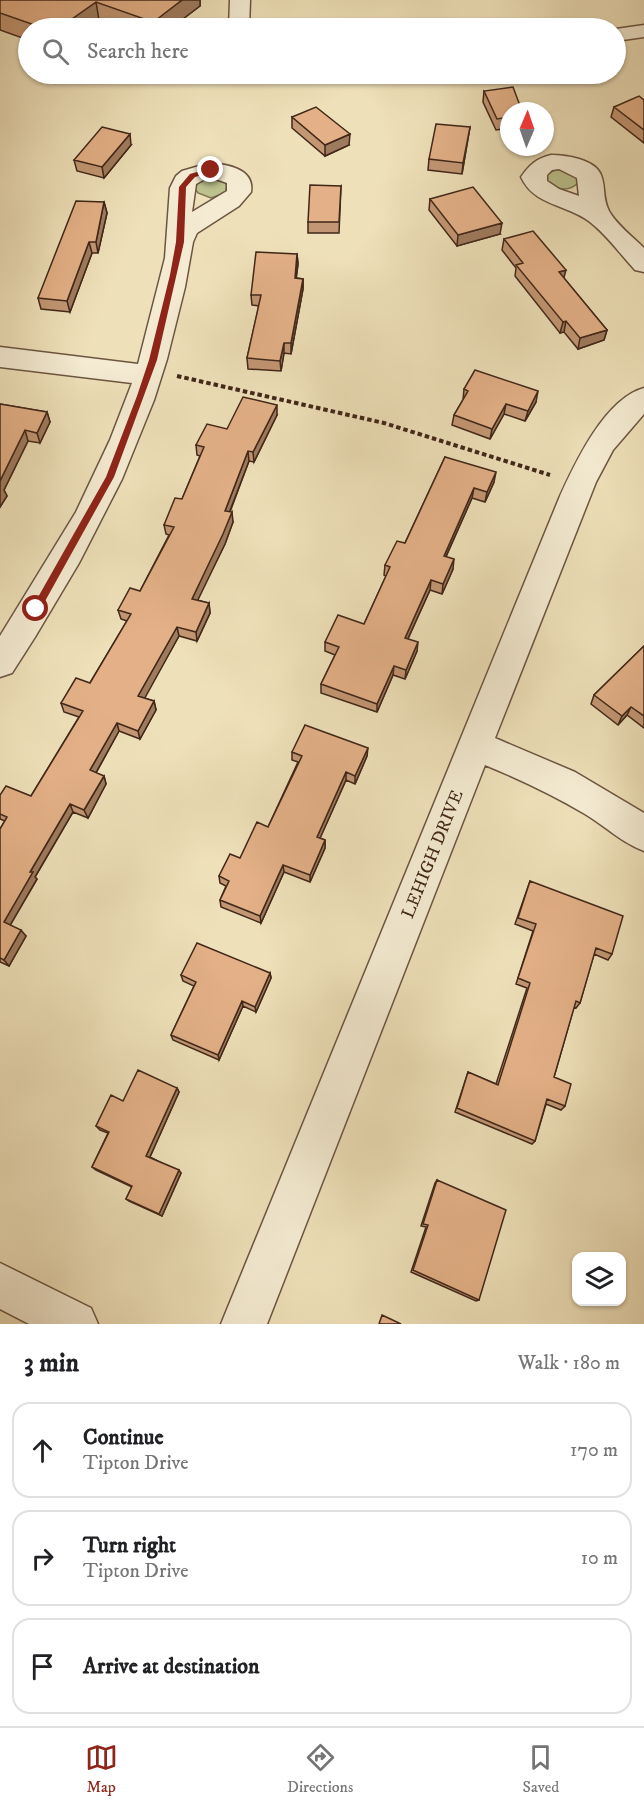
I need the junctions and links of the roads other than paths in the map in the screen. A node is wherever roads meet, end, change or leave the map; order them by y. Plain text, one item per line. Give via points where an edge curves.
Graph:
1 (240, 0) edge
2 (239, 18) edge
3 (644, 31) edge
4 (626, 33) edge
5 (601, 218) dead end
6 (180, 242) dead end
7 (644, 264) edge
8 (0, 357) edge
9 (148, 375) junction
10 (644, 398) edge
11 (0, 663) edge
12 (475, 746) junction
13 (644, 834) edge
14 (0, 1285) edge
15 (75, 1324) edge
16 (244, 1324) edge

1 - 2 street
3 - 4 street
5 - 7 street
6 - 9 street
8 - 9 street
9 - 11 street via 110,477 36,609
10 - 12 street, LEHIGH DRIVE via 614,426 596,450
12 - 13 street via 584,794
12 - 16 street, LEHIGH DRIVE
14 - 15 street

